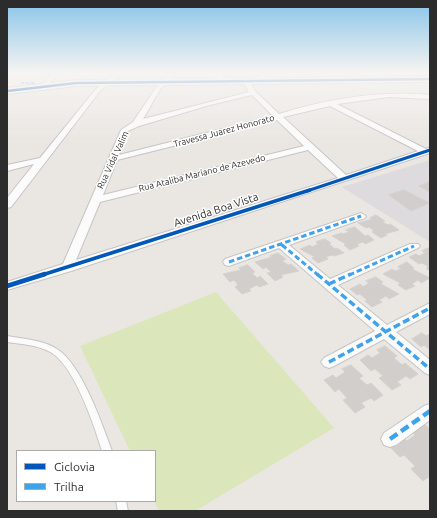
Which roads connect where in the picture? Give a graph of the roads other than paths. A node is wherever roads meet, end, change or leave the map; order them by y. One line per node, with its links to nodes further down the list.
1 (93, 96): 14 (street)
2 (154, 96): 10 (street)
3 (238, 96): 10 (street, Rua Vidal Valim)
4 (256, 96): 9 (street)
5 (368, 96): 8 (street, Travessa Juarez Honorato)
6 (420, 96): 7 (street, Travessa Juarez Honorato)
7 (430, 97)
8 (330, 103): 9 (street, Travessa Juarez Honorato); 12 (street)
9 (278, 116): 11 (street); 13 (street, Travessa Juarez Honorato)
10 (135, 125): 13 (street, Rua Vidal Valim)
11 (310, 147): 16 (street); 17 (street, Rua Ataliba Mariano de Azevedo)
12 (427, 150): 16 (street, Avenida Boa Vista)
13 (112, 159): 17 (street, Rua Vidal Valim)
14 (42, 160): 15 (street); 18 (street)
15 (7, 168)
16 (344, 179): 23 (street, Avenida Boa Vista)
17 (95, 200): 23 (street, Rua Vidal Valim)
18 (7, 205)
19 (361, 216): 20 (street)
20 (282, 245): 22 (street); 24 (street)
21 (414, 246): 24 (street)
22 (229, 262)
23 (67, 268): 25 (street, Avenida Boa Vista)
24 (329, 284): 27 (street)
25 (7, 286)
26 (430, 308): 27 (street)
27 (386, 332): 29 (street); 30 (street)
28 (7, 339): 33 (lane)
29 (329, 362)
30 (430, 369)
31 (430, 411): 32 (street)
32 (390, 439)
33 (107, 450)

